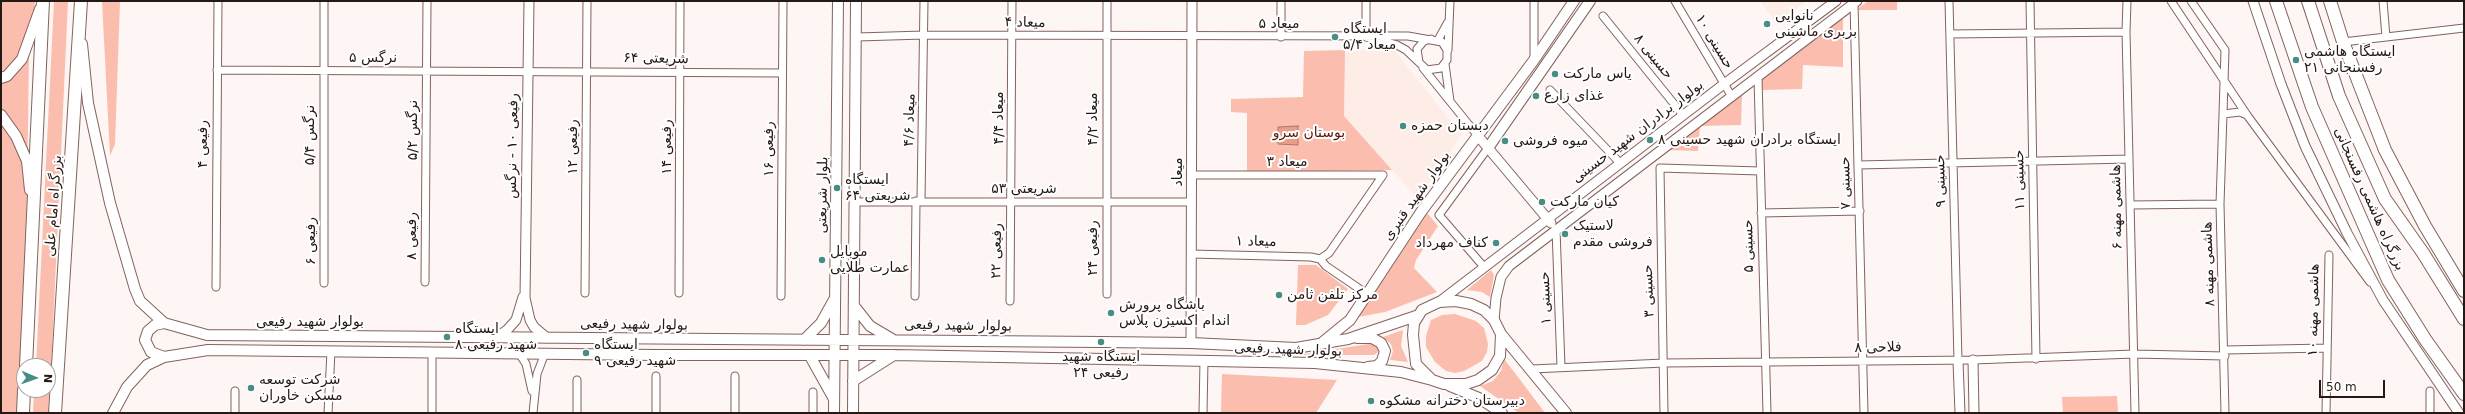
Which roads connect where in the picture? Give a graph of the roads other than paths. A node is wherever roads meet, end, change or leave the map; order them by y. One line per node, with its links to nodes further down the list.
1 (43, 1): 63 (main road); 96 (highway, بزرگراه امام علی)
2 (81, 1): 37 (highway, بزرگراه امام علی)
3 (218, 1): 56 (street, رفیعی ۴)
4 (324, 1): 57 (street)
5 (427, 1): 58 (street, نرگس ۵/۲)
6 (529, 1): 59 (street, رفیعی ۱۰ - نرگس)
7 (587, 1): 60 (street, رفیعی ۱۲)
8 (680, 1): 61 (street, رفیعی ۱۴)
9 (783, 1): 62 (street, رفیعی ۱۶)
10 (838, 1): 111 (main road, بلوار شریعتی)
11 (856, 1): 45 (main road)
12 (924, 1): 42 (street)
13 (1012, 1): 43 (street, میعاد ۴/۴)
14 (1107, 1): 46 (street, میعاد ۴/۲)
15 (1192, 1): 44 (street, میعاد)
16 (1281, 1): 47 (street)
17 (1366, 1): 48 (street)
18 (1450, 1): 36 (street)
19 (1534, 1): 53 (street)
20 (1574, 1): 53 (main road, بولوار شهید قنبری)
21 (1590, 1): 75 (main road, بولوار شهید قنبری)
22 (1675, 1): 66 (street, حسینی ۱۰)
23 (1836, 1): 66 (street, بولوار برادران شهید حسینی)
24 (1949, 1): 41 (street, حسینی ۹)
25 (2030, 1): 40 (street, حسینی ۱۱)
26 (2127, 1): 39 (street, هاشمی مهنه ۶)
27 (2171, 1): 65 (street)
28 (2191, 1): 65 (street, هاشمی مهنه ۸)
29 (2253, 1): 113 (street)
30 (2276, 1): 163 (highway, بزرگراه هاشمی رفسنجانی)
31 (2308, 1): 118 (highway, بزرگراه هاشمی رفسنجانی)
32 (2330, 1): 51 (highway)
33 (2383, 1): 49 (street)
34 (1856, 2): 64 (street, بولوار برادران شهید حسینی); 80 (street, حسینی ۷)
35 (1603, 16): 72 (street, حسینی ۸)
36 (1450, 18): 50 (street); 52 (street)
37 (80, 24): 120 (main road, بولوار شهید رفیعی); 168 (highway, بزرگراه امام علی)
38 (2464, 28): 49 (street)
39 (2126, 32): 40 (street); 76 (street, هاشمی مهنه ۶)
40 (2031, 33): 41 (street); 77 (street, حسینی ۱۱)
41 (1950, 34): 79 (street, حسینی ۹)
42 (924, 35): 43 (street, میعاد ۴); 45 (street, میعاد ۴); 85 (street, میعاد ۴/۶)
43 (1012, 36): 46 (street, میعاد ۴); 87 (street, میعاد ۴/۴)
44 (1192, 36): 46 (street, میعاد ۴); 47 (street, میعاد ۵); 82 (street, میعاد)
45 (857, 37): 86 (main road)
46 (1106, 37): 88 (street, میعاد ۴/۲)
47 (1281, 37): 48 (street, میعاد ۵)
48 (1366, 37): 50 (street); 55 (street)
49 (2386, 37): 51 (street)
50 (1435, 39): 52 (street); 55 (street)
51 (2343, 42): 104 (highway)
52 (1448, 55): 54 (street)
53 (1534, 60): 74 (main road, بولوار شهید قنبری)
54 (1445, 64): 55 (street); 69 (street)
55 (1420, 65): 69 (street)
56 (217, 70): 57 (street, نرگس ۵); 103 (street, رفیعی ۴)
57 (324, 70): 58 (street, نرگس ۵); 84 (street, نرگس ۵/۴)
58 (426, 71): 59 (street, نرگس ۵); 83 (street, نرگس ۵/۲)
59 (528, 71): 60 (street, شریعتی ۶۴); 105 (street, رفیعی ۱۰ - نرگس)
60 (587, 71): 61 (street, شریعتی ۶۴); 106 (street, رفیعی ۱۲)
61 (680, 72): 62 (street, شریعتی ۶۴); 107 (street, رفیعی ۱۴)
62 (782, 73): 110 (street, رفیعی ۱۶)
63 (1, 78)
64 (1758, 78): 68 (street, بولوار برادران شهید حسینی); 81 (street, حسینی ۵)
65 (2224, 79): 70 (street, هاشمی مهنه ۸); 73 (street)
66 (1724, 84): 68 (street, حسینی ۱۰); 72 (street, بولوار برادران شهید حسینی)
67 (1550, 90): 78 (street)
68 (1732, 97): 95 (street, بولوار برادران شهید حسینی)
69 (1451, 105): 74 (street)
70 (2223, 114): 73 (street); 90 (street, هاشمی مهنه ۸)
71 (1, 115): 96 (main road)
72 (1683, 115): 78 (street, بولوار برادران شهید حسینی)
73 (2247, 115): 113 (street)
74 (1478, 136): 75 (street); 109 (main road, بولوار شهید قنبری)
75 (1488, 148): 94 (street); 100 (street, بولوار شهید قنبری)
76 (2129, 159): 77 (street); 91 (street, هاشمی مهنه ۶)
77 (2033, 161): 79 (street); 144 (street, حسینی ۱۱)
78 (1620, 163): 94 (street, بولوار برادران شهید حسینی)
79 (1953, 163): 80 (street); 147 (street, حسینی ۹)
80 (1858, 165): 92 (street, حسینی ۷)
81 (1760, 171): 93 (street, حسینی ۵); 149 (street, حسینی ۳)
82 (1192, 175): 89 (street, میعاد); 99 (street, میعاد ۳)
83 (426, 190): 102 (street, رفیعی ۸)
84 (324, 200): 101 (street, رفیعی ۶)
85 (916, 201): 86 (street, شریعتی ۵۳); 87 (street, شریعتی ۵۳); 112 (street)
86 (855, 202): 116 (main road)
87 (1011, 202): 88 (street, شریعتی ۵۳); 114 (street, رفیعی ۲۲)
88 (1106, 202): 89 (street, شریعتی ۵۳); 108 (street, رفیعی ۲۴)
89 (1192, 202): 97 (street, میعاد)
90 (2220, 204): 91 (street); 136 (street, هاشمی مهنه ۸)
91 (2130, 206): 137 (street, هاشمی مهنه ۶)
92 (1860, 211): 93 (street); 148 (street, حسینی ۷)
93 (1761, 213): 150 (street, حسینی ۵)
94 (1547, 219): 95 (street); 100 (street, بولوار برادران شهید حسینی)
95 (1556, 229): 119 (street, بولوار برادران شهید حسینی); 151 (street, حسینی ۱)
96 (34, 230): 143 (highway, بزرگراه امام علی)
97 (1191, 254): 99 (street, میعاد ۱); 129 (street, میعاد)
98 (2329, 255): 131 (street, هاشمی مهنه ۱۰)
99 (1320, 259): 109 (street)
100 (1484, 267): 115 (street, بولوار برادران شهید حسینی)
101 (324, 282)
102 (426, 282)
103 (216, 287)
104 (2464, 291)
105 (525, 292): 122 (street); 123 (street)
106 (585, 293)
107 (679, 293)
108 (1106, 294)
109 (1366, 294): 130 (main road, بولوار شهید قنبری)
110 (781, 296)
111 (836, 296): 125 (main road); 126 (main road, بلوار شریعتی)
112 (915, 296)
113 (2383, 300): 192 (street)
114 (1010, 301)
115 (1439, 302): 117 (main road); 119 (main road)
116 (855, 307): 127 (main road); 128 (main road)
117 (1419, 315): 124 (main road, بولوار شهید رفیعی); 157 (main road)
118 (2464, 319)
119 (1494, 320): 121 (main road)
120 (164, 323): 122 (main road, بولوار شهید رفیعی); 142 (main road)
121 (1501, 334): 153 (main road); 159 (main road)
122 (498, 336): 123 (main road, بولوار شهید رفیعی)
123 (547, 338): 125 (main road, بولوار شهید رفیعی)
124 (1348, 338): 130 (main road, بولوار شهید رفیعی); 152 (main road)
125 (804, 340): 126 (main road, بولوار شهید رفیعی)
126 (836, 340): 127 (main road, بولوار شهید رفیعی); 140 (main road, بلوار شریعتی)
127 (855, 340): 128 (main road, بولوار شهید رفیعی); 141 (main road)
128 (894, 340): 129 (main road, بولوار شهید رفیعی)
129 (1191, 343): 130 (main road, بولوار شهید رفیعی)
130 (1320, 344)
131 (2326, 348): 136 (street, فلاحی ۸); 190 (street, هاشمی مهنه ۱۰)
132 (331, 351): 133 (main road, بولوار شهید رفیعی); 142 (main road, بولوار شهید رفیعی); 171 (street)
133 (432, 352): 134 (main road, بولوار شهید رفیعی); 172 (street)
134 (519, 353): 135 (main road, بولوار شهید رفیعی); 164 (street)
135 (545, 353): 139 (main road, بولوار شهید رفیعی); 164 (street)
136 (2225, 353): 137 (street, فلاحی ۸); 189 (street, هاشمی مهنه ۸)
137 (2134, 354): 144 (street, فلاحی ۸); 188 (street, هاشمی مهنه ۶)
138 (894, 355): 141 (main road, بولوار شهید رفیعی); 146 (main road, بولوار شهید رفیعی); 158 (main road)
139 (810, 356): 140 (main road, بولوار شهید رفیعی); 166 (main road)
140 (835, 356): 141 (main road, بولوار شهید رفیعی); 166 (main road, بلوار شریعتی)
141 (854, 356): 158 (main road)
142 (164, 357): 169 (main road, بولوار شهید رفیعی)
143 (26, 358)
144 (2036, 358): 145 (street, فلاحی ۸)
145 (1973, 360): 147 (street, فلاحی ۸); 187 (street)
146 (1204, 361): 152 (main road, بولوار شهید رفیعی); 180 (street)
147 (1958, 361): 148 (street, فلاحی ۸); 186 (street)
148 (1863, 362): 150 (street, فلاحی ۸); 185 (street, حسینی ۷)
149 (1664, 363): 150 (street, فلاحی ۸); 151 (street, فلاحی ۸); 183 (street, حسینی ۳)
150 (1765, 364): 184 (street, حسینی ۵)
151 (1561, 367): 153 (street, فلاحی ۸)
152 (1362, 368): 157 (main road, بولوار شهید رفیعی)
153 (1532, 369): 182 (main road)
154 (656, 376): 175 (street)
155 (735, 376): 176 (street)
156 (576, 380): 174 (street)
157 (1432, 380): 159 (main road)
158 (853, 381): 179 (main road)
159 (1444, 384): 181 (main road)
160 (235, 391): 170 (street)
161 (2430, 391): 191 (street)
162 (814, 392): 177 (street)
163 (2464, 394)
164 (533, 397): 173 (street)
165 (24, 398): 167 (highway)
166 (834, 400): 178 (main road, بلوار شریعتی)
167 (23, 413)
168 (55, 413)
169 (113, 413)
170 (235, 413)
171 (328, 413)
172 (432, 413)
173 (533, 413)
174 (577, 413)
175 (656, 413)
176 (735, 413)
177 (814, 413)
178 (834, 413)
179 (853, 413)
180 (1203, 413)
181 (1502, 413)
182 (1566, 413)
183 (1664, 413)
184 (1766, 413)
185 (1864, 413)
186 (1960, 413)
187 (1974, 413)
188 (2135, 413)
189 (2226, 413)
190 (2326, 413)
191 (2430, 413)
192 (2459, 413)

